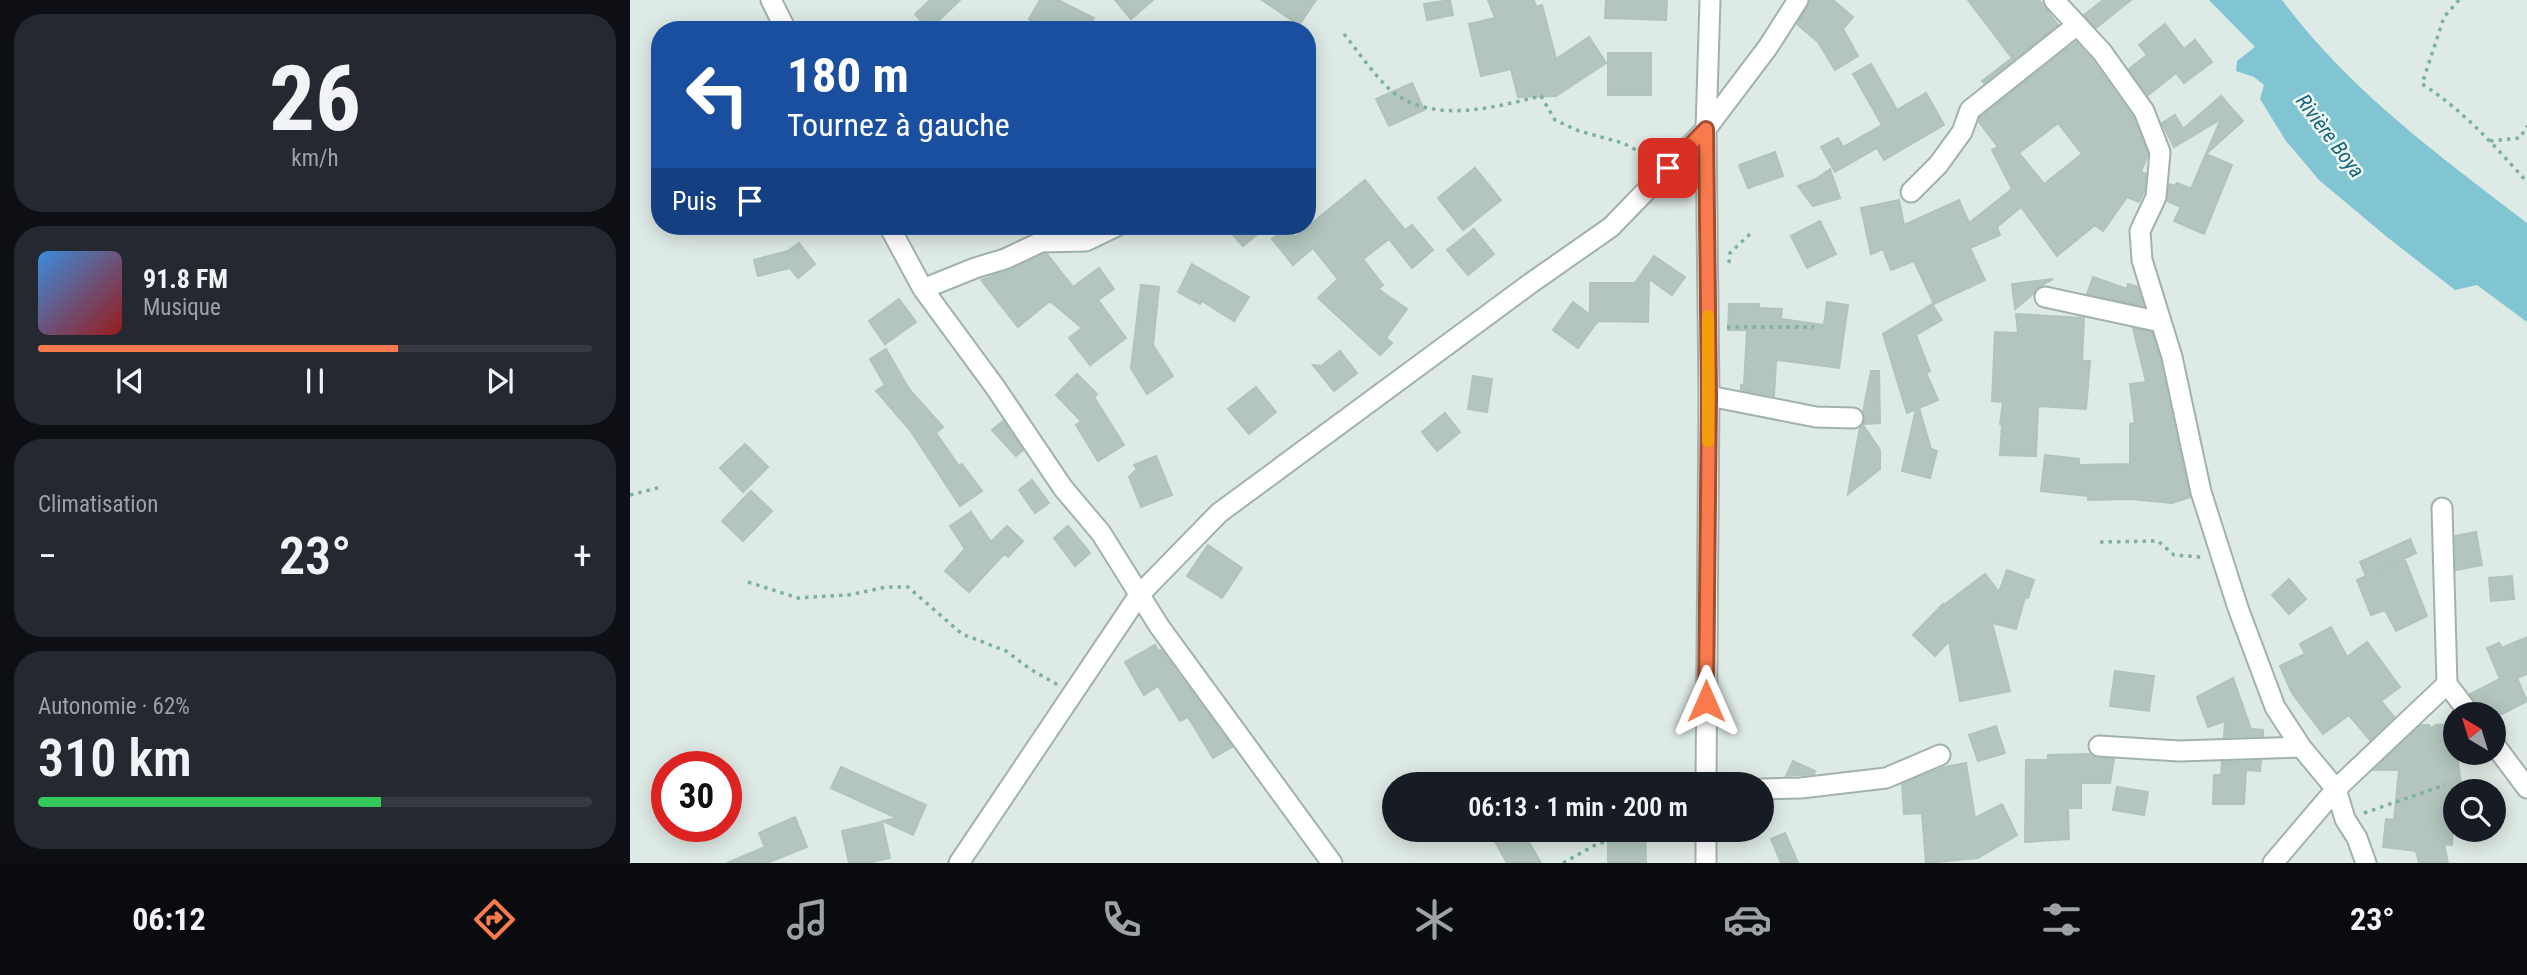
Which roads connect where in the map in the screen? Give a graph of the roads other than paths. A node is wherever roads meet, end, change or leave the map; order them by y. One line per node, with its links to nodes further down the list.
1 (771, 0): 5 (street)
2 (1710, 0): 7 (street)
3 (1798, 0): 7 (street)
4 (2054, 0): 6 (street)
5 (782, 21)
6 (2077, 25): 8 (street); 13 (street)
7 (1706, 129): 14 (street); 17 (street)
8 (1911, 192)
9 (894, 235): 11 (street)
10 (1098, 235): 11 (street)
11 (923, 289): 17 (street)
12 (2045, 297): 13 (street)
13 (2161, 322): 21 (street)
14 (1709, 396): 15 (street); 24 (street)
15 (1853, 418)
16 (2441, 508): 18 (street)
17 (1139, 596): 29 (street); 30 (street)
18 (2447, 684): 19 (street); 27 (street)
19 (2461, 702)
20 (2099, 746): 21 (street)
21 (2301, 747): 27 (street)
22 (1940, 755): 26 (street)
23 (2506, 760): 25 (street)
24 (1706, 772)
25 (2527, 788)
26 (1774, 789)
27 (2336, 789): 32 (street); 33 (street)
28 (1706, 842): 31 (street)
29 (959, 863)
30 (1332, 863)
31 (1706, 863)
32 (2273, 863)
33 (2366, 863)

